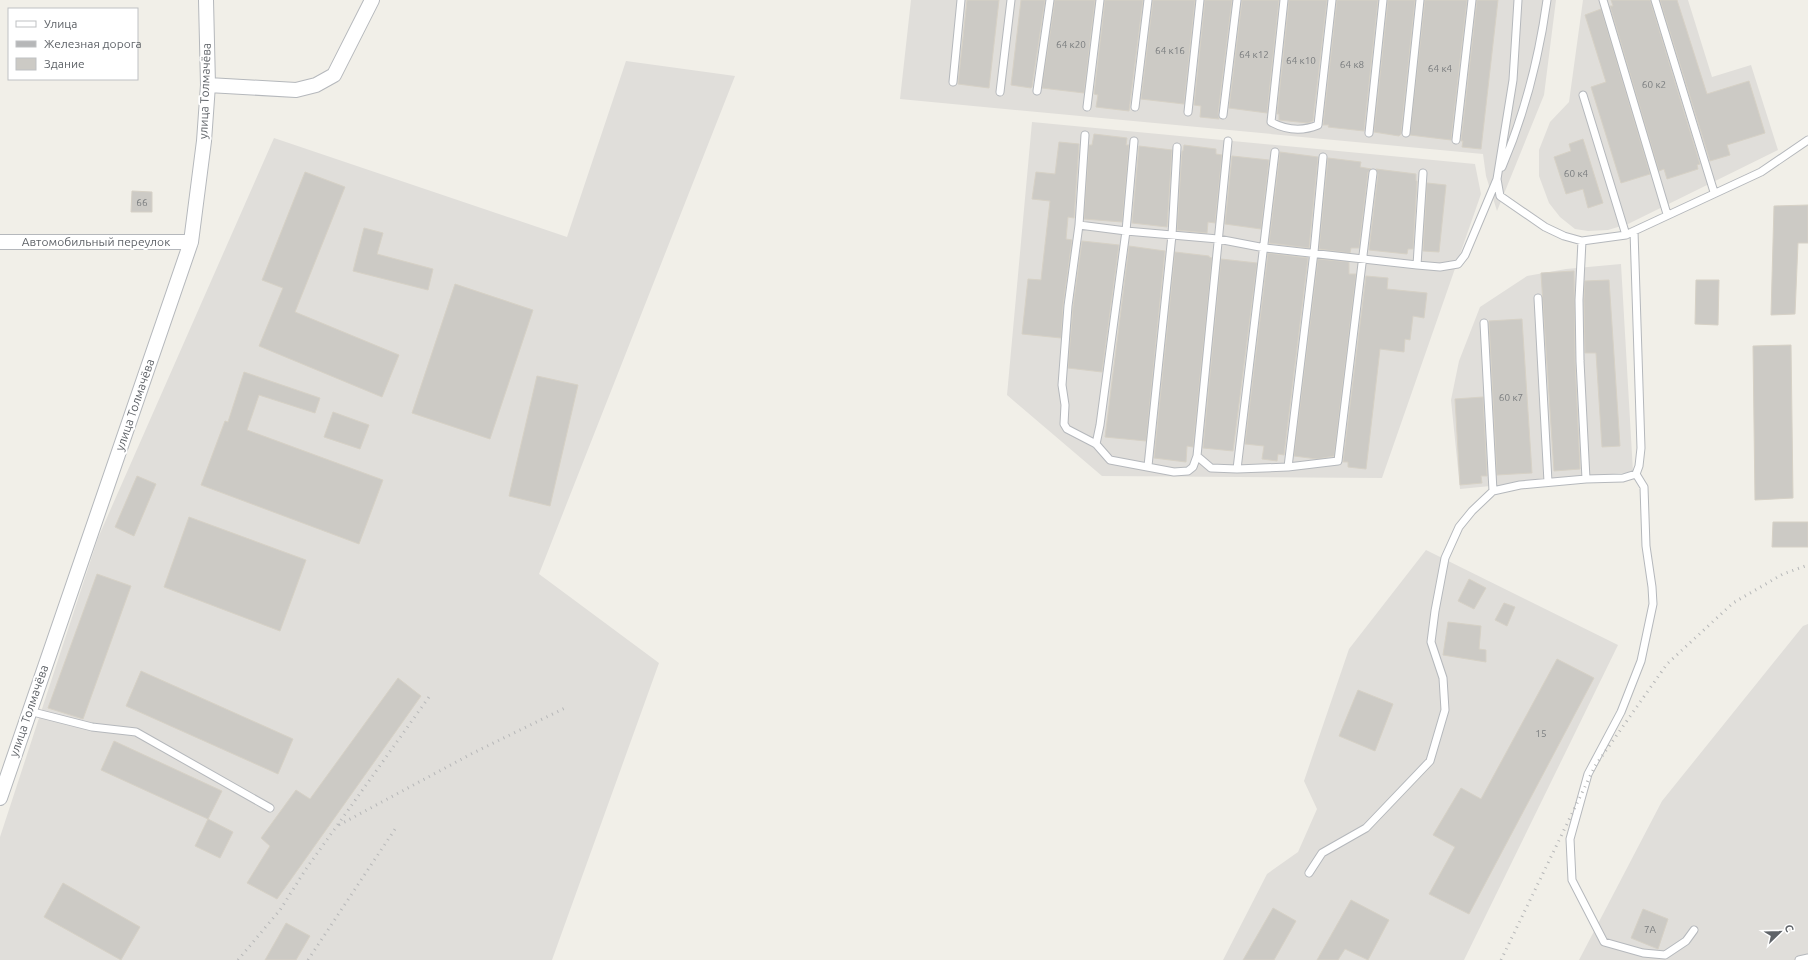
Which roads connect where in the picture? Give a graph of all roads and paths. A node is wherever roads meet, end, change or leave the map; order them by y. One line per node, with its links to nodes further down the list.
1 (206, 0): 20 (street, улица Толмачёва)
2 (372, 0): 20 (street)
3 (961, 0): 19 (lane)
4 (1011, 0): 22 (lane)
5 (1050, 0): 21 (lane)
6 (1100, 0): 24 (lane)
7 (1148, 0): 25 (lane)
8 (1200, 0): 26 (lane)
9 (1237, 0): 27 (lane)
10 (1284, 0): 11 (lane)
11 (1332, 0)
12 (1383, 0): 28 (lane)
13 (1420, 0): 29 (lane)
14 (1472, 0): 32 (lane)
15 (1518, 0): 40 (lane)
16 (1547, 0): 40 (lane)
17 (1603, 0): 42 (lane)
18 (1655, 0): 41 (lane)
19 (953, 82)
20 (208, 85): 51 (street, улица Толмачёва)
21 (1037, 91)
22 (1000, 92)
23 (1583, 95): 47 (lane)
24 (1087, 107)
25 (1135, 107)
26 (1188, 112)
27 (1224, 116)
28 (1369, 133)
29 (1406, 133)
30 (1085, 135): 43 (lane)
31 (1134, 140): 44 (lane)
32 (1456, 140)
33 (1808, 140): 41 (lane)
34 (1228, 141): 48 (lane)
35 (1177, 147): 46 (lane)
36 (1275, 152): 52 (lane)
37 (1323, 157): 53 (lane)
38 (1372, 173): 54 (lane)
39 (1423, 173): 55 (lane)
40 (1497, 179): 49 (lane); 55 (lane)
41 (1714, 192): 42 (lane)
42 (1668, 214): 45 (lane)
43 (1079, 225): 44 (lane); 58 (lane)
44 (1126, 231): 46 (lane); 58 (lane)
45 (1634, 231): 47 (lane); 63 (lane)
46 (1172, 235): 48 (lane); 60 (lane)
47 (1626, 235): 49 (lane)
48 (1218, 238): 52 (lane); 59 (lane)
49 (1582, 241): 64 (lane)
50 (0, 242): 51 (street, Автомобильный переулок)
51 (191, 242): 67 (street, улица Толмачёва)
52 (1265, 248): 53 (lane); 62 (lane)
53 (1314, 252): 54 (lane); 61 (lane)
54 (1364, 259): 55 (lane); 61 (lane)
55 (1417, 265)
56 (1538, 298): 65 (lane)
57 (1484, 323): 66 (lane)
58 (1096, 444): 60 (lane)
59 (1197, 456): 60 (lane); 62 (lane)
60 (1148, 466)
61 (1288, 467): 62 (lane)
62 (1237, 469)
63 (1636, 474): 64 (lane); 71 (lane)
64 (1586, 479): 65 (lane)
65 (1548, 482): 66 (lane)
66 (1493, 491): 70 (lane)
67 (29, 712): 68 (street, улица Толмачёва); 69 (lane)
68 (0, 798)
69 (270, 808)
70 (1309, 873)
71 (1694, 930)
72 (1808, 958): 73 (lane)
73 (1799, 960)

